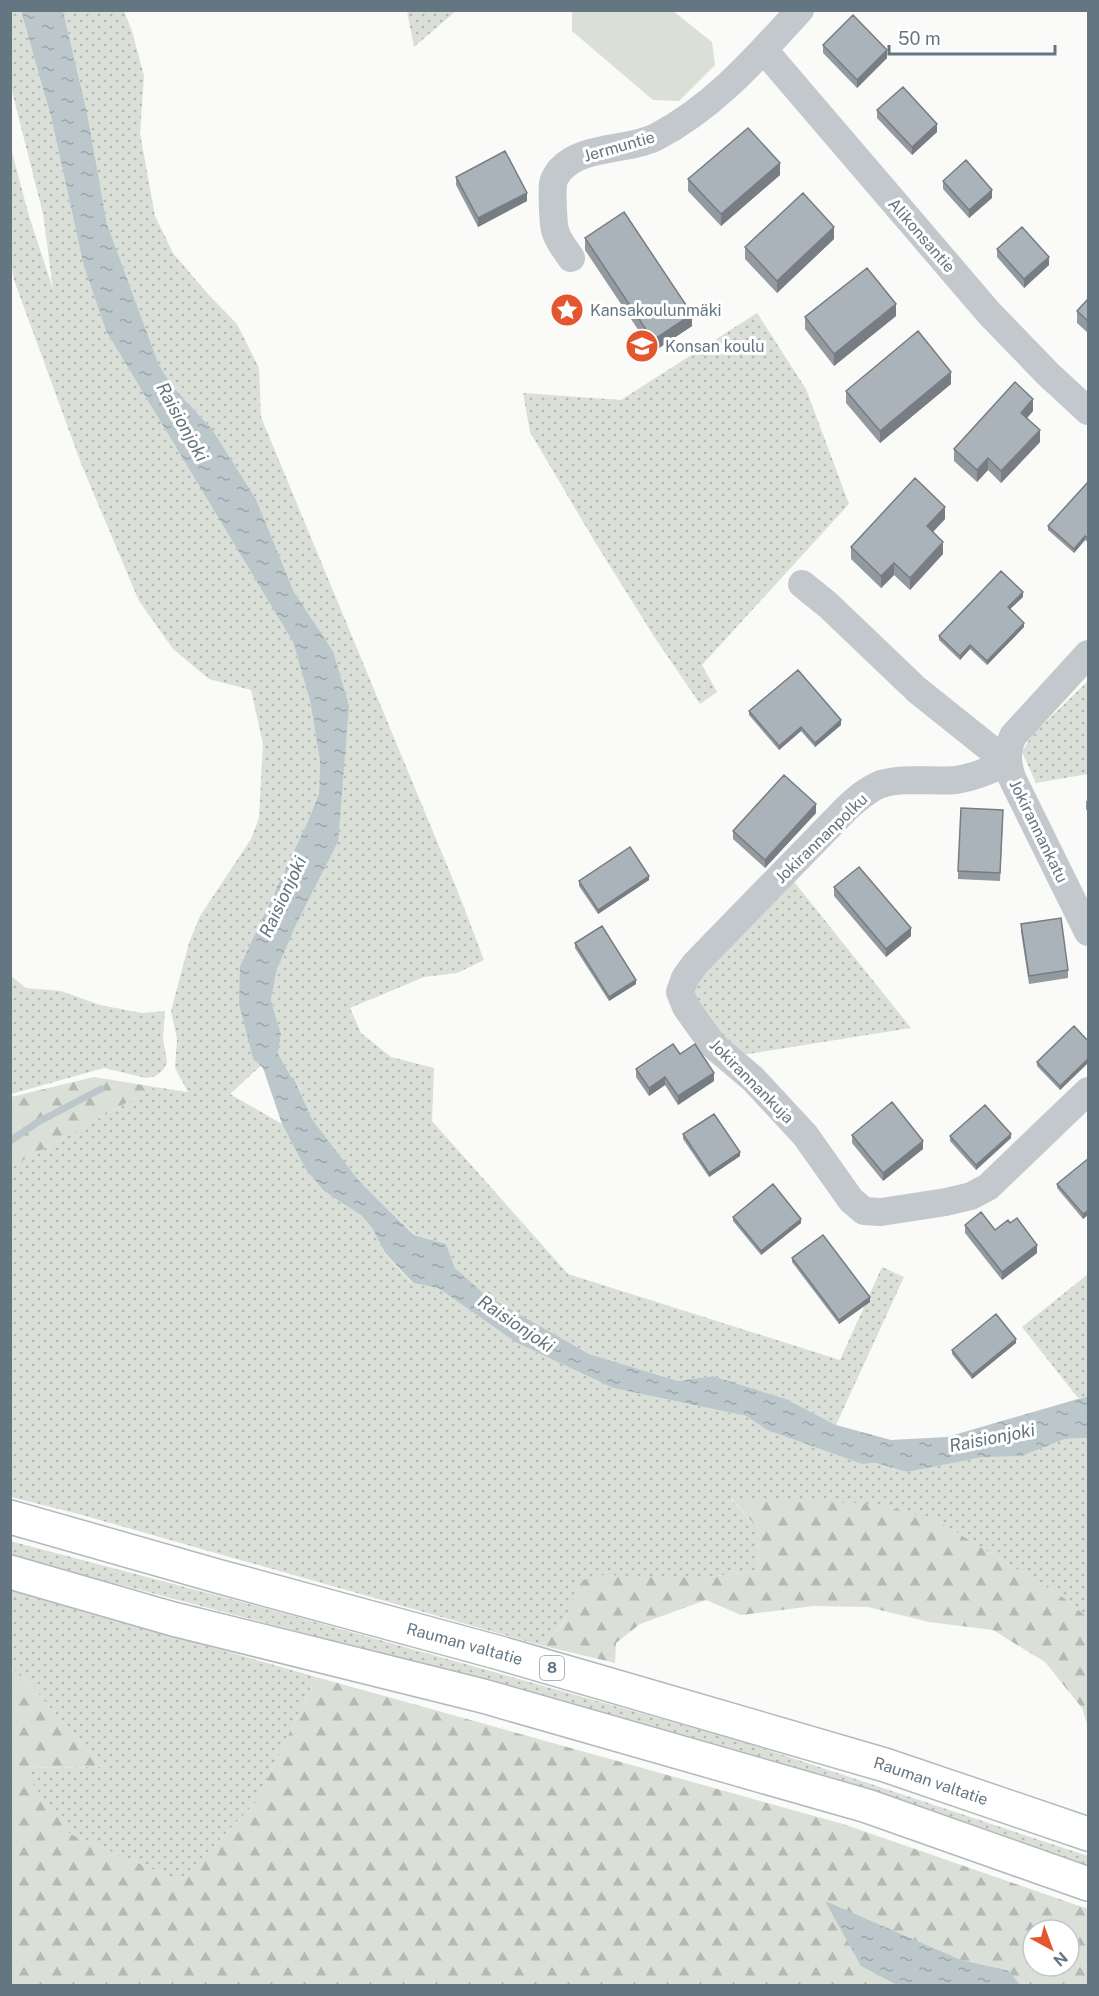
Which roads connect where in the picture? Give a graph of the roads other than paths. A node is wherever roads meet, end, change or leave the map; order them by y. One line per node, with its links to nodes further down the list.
1 (800, 10): 2 (street, Jermuntie)
2 (764, 50): 3 (street, Jermuntie); 4 (street, Alikonsantie)
3 (571, 258)
4 (1089, 411)
5 (802, 584): 7 (street)
6 (1089, 654): 7 (street)
7 (1007, 762): 8 (street, Jokirannankatu); 9 (street, Jokirannanpolku)
8 (1089, 932)
9 (680, 992): 10 (street, Jokirannankuja)
10 (1089, 1091)
11 (10, 1517): 13 (highway, Rauman valtatie / 8)
12 (10, 1572): 14 (highway)
13 (1089, 1834)
14 (1089, 1884)

